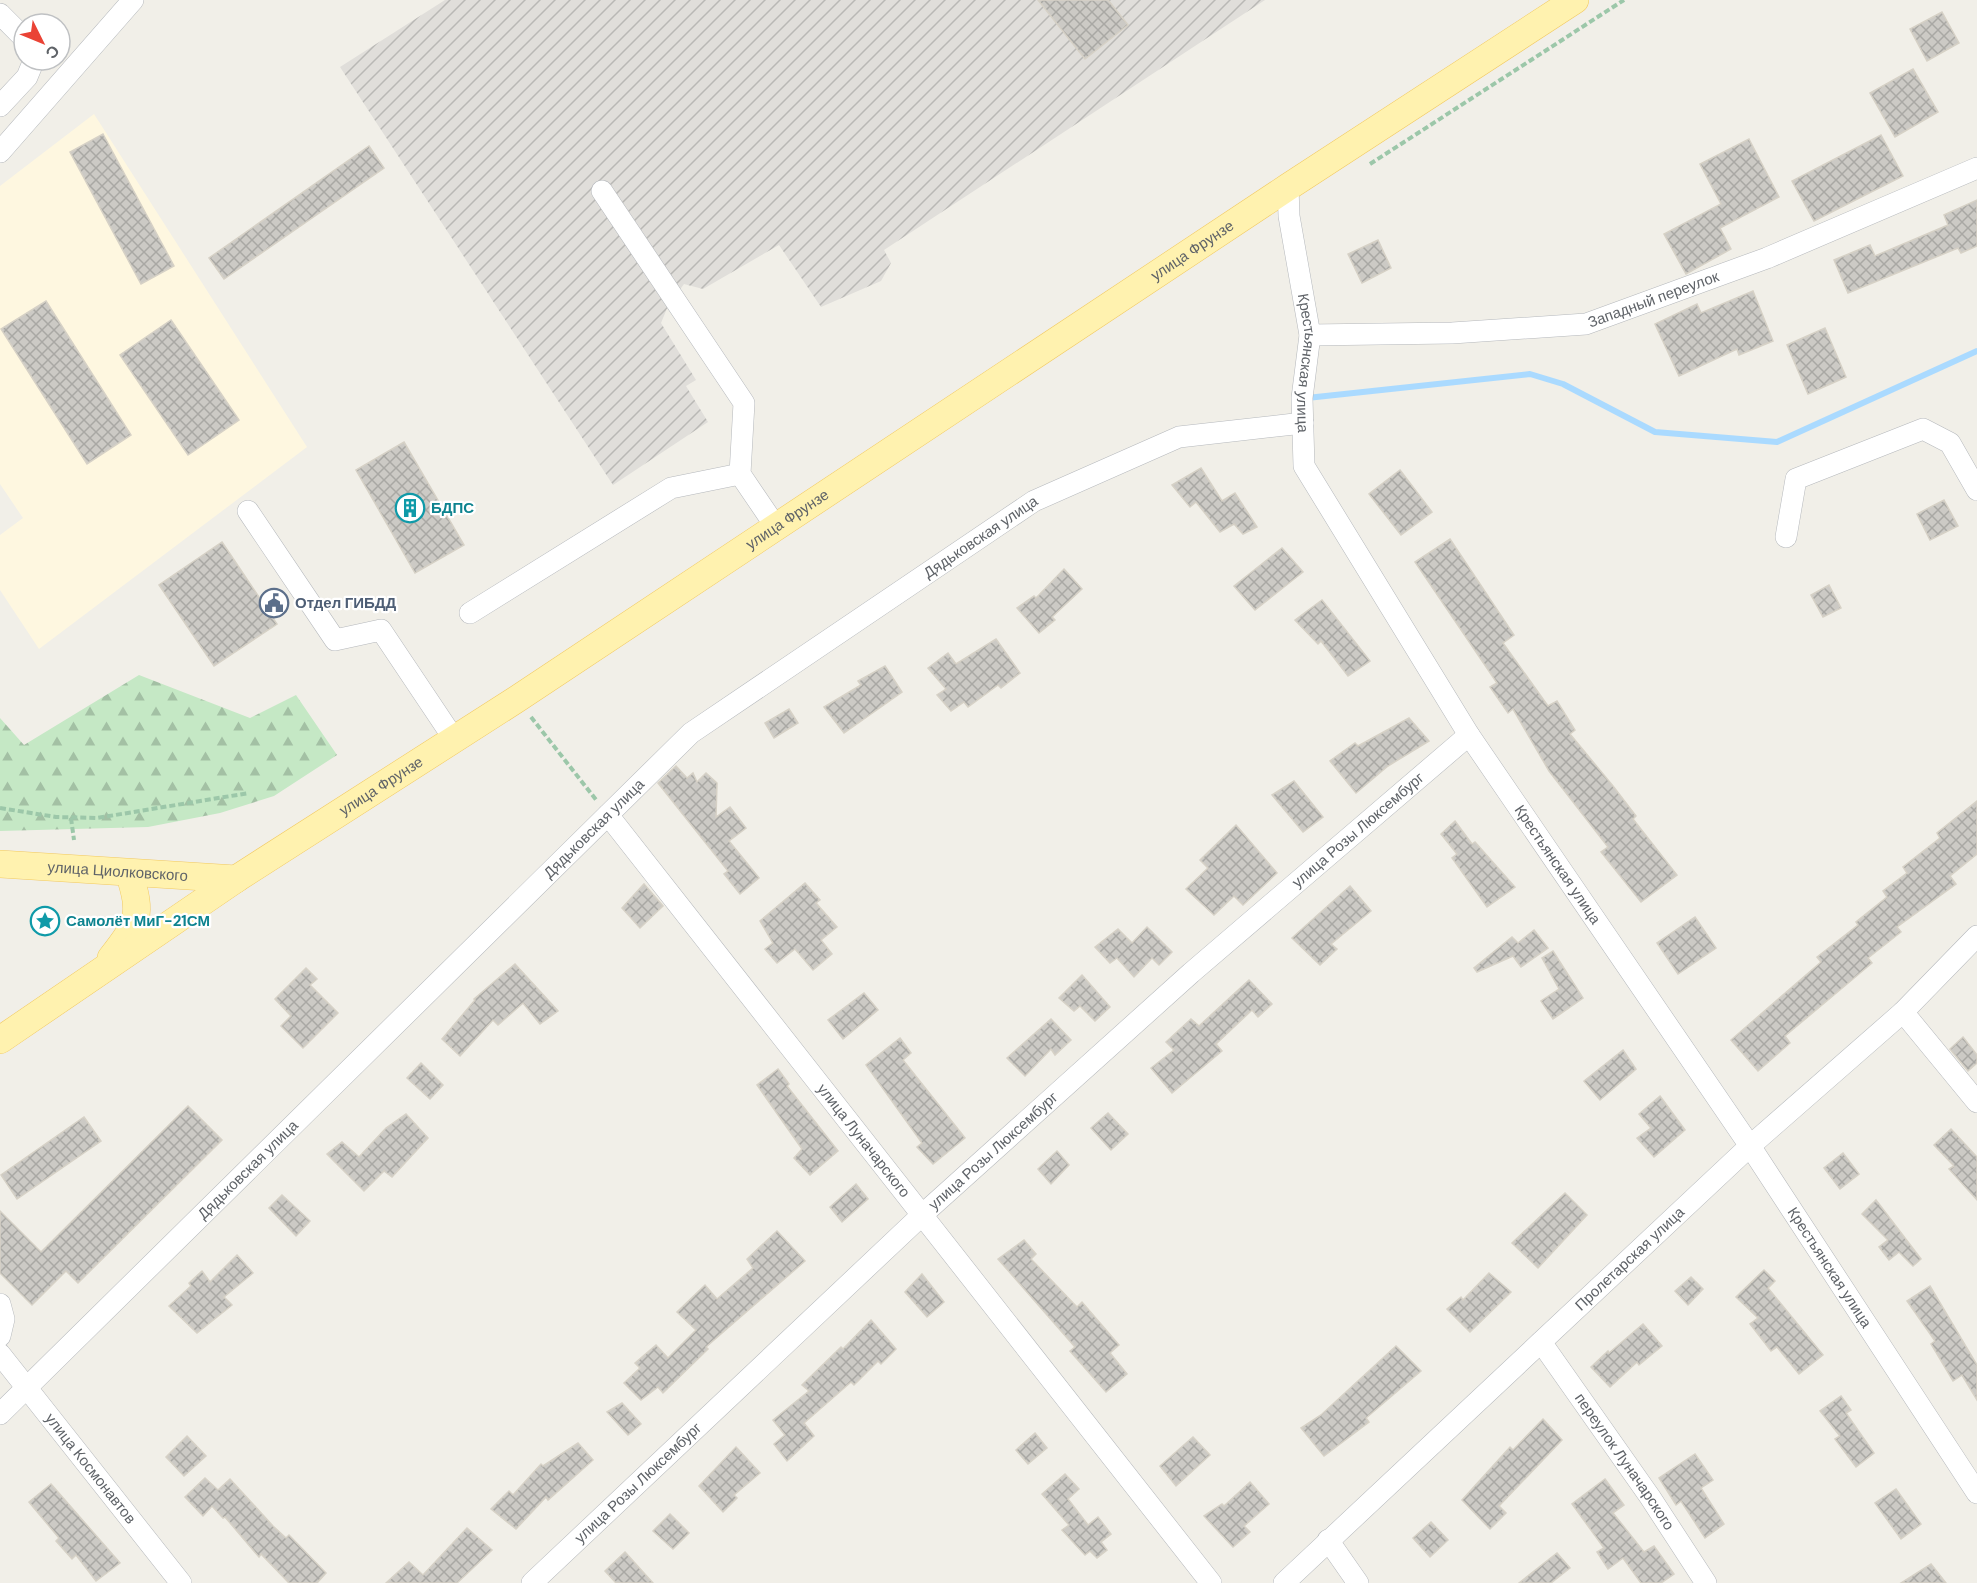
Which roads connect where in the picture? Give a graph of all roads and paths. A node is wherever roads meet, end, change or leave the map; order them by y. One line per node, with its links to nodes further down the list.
1 (133, 0): 8 (street)
2 (1575, 0): 11 (main road, улица Фрунзе)
3 (1624, 0): 9 (path)
4 (0, 14): 5 (street)
5 (12, 26)
6 (29, 72): 7 (street)
7 (0, 106)
8 (0, 152)
9 (1368, 165)
10 (1977, 168): 13 (street, Западный переулок)
11 (1288, 187): 13 (street, Крестьянская улица); 18 (main road, улица Фрунзе)
12 (602, 191): 15 (street)
13 (1310, 335): 14 (street, Крестьянская улица)
14 (1303, 423): 22 (street, Крестьянская улица); 26 (street, Дядьковская улица)
15 (740, 474): 18 (street); 20 (street)
16 (1977, 490): 19 (street)
17 (248, 511): 23 (street)
18 (776, 527): 21 (main road, улица Фрунзе)
19 (1786, 537)
20 (470, 613)
21 (517, 699): 23 (main road, улица Фрунзе); 26 (path)
22 (1469, 735): 37 (street, Крестьянская улица); 38 (street, улица Розы Люксембург)
23 (454, 739): 31 (main road, улица Фрунзе)
24 (249, 793): 27 (path)
25 (0, 808): 27 (path)
26 (609, 815): 38 (street, улица Луначарского); 43 (street, Дядьковская улица)
27 (71, 818): 28 (path)
28 (74, 840)
29 (0, 864): 30 (main road, улица Циолковского)
30 (129, 873): 31 (main road, улица Циолковского); 33 (main road)
31 (236, 879): 33 (main road, улица Фрунзе)
32 (1977, 936): 34 (street, Пролетарская улица)
33 (99, 973): 35 (main road, улица Фрунзе)
34 (1903, 1012): 36 (street); 37 (street, Пролетарская улица)
35 (0, 1040)
36 (1977, 1102)
37 (1750, 1146): 41 (street, Пролетарская улица); 45 (street, Крестьянская улица)
38 (922, 1215): 48 (street, улица Розы Люксембург); 49 (street, улица Луначарского)
39 (0, 1304): 40 (street)
40 (0, 1336)
41 (1541, 1342): 46 (street, Пролетарская улица); 52 (street, переулок Луначарского)
42 (0, 1354): 43 (street, улица Космонавтов)
43 (28, 1389): 44 (street, Дядьковская улица); 47 (street, улица Космонавтов)
44 (0, 1414)
45 (1977, 1493)
46 (1328, 1540): 50 (street, Пролетарская улица); 51 (street)
47 (181, 1583)
48 (532, 1583)
49 (1211, 1583)
50 (1284, 1583)
51 (1358, 1583)
52 (1706, 1583)

